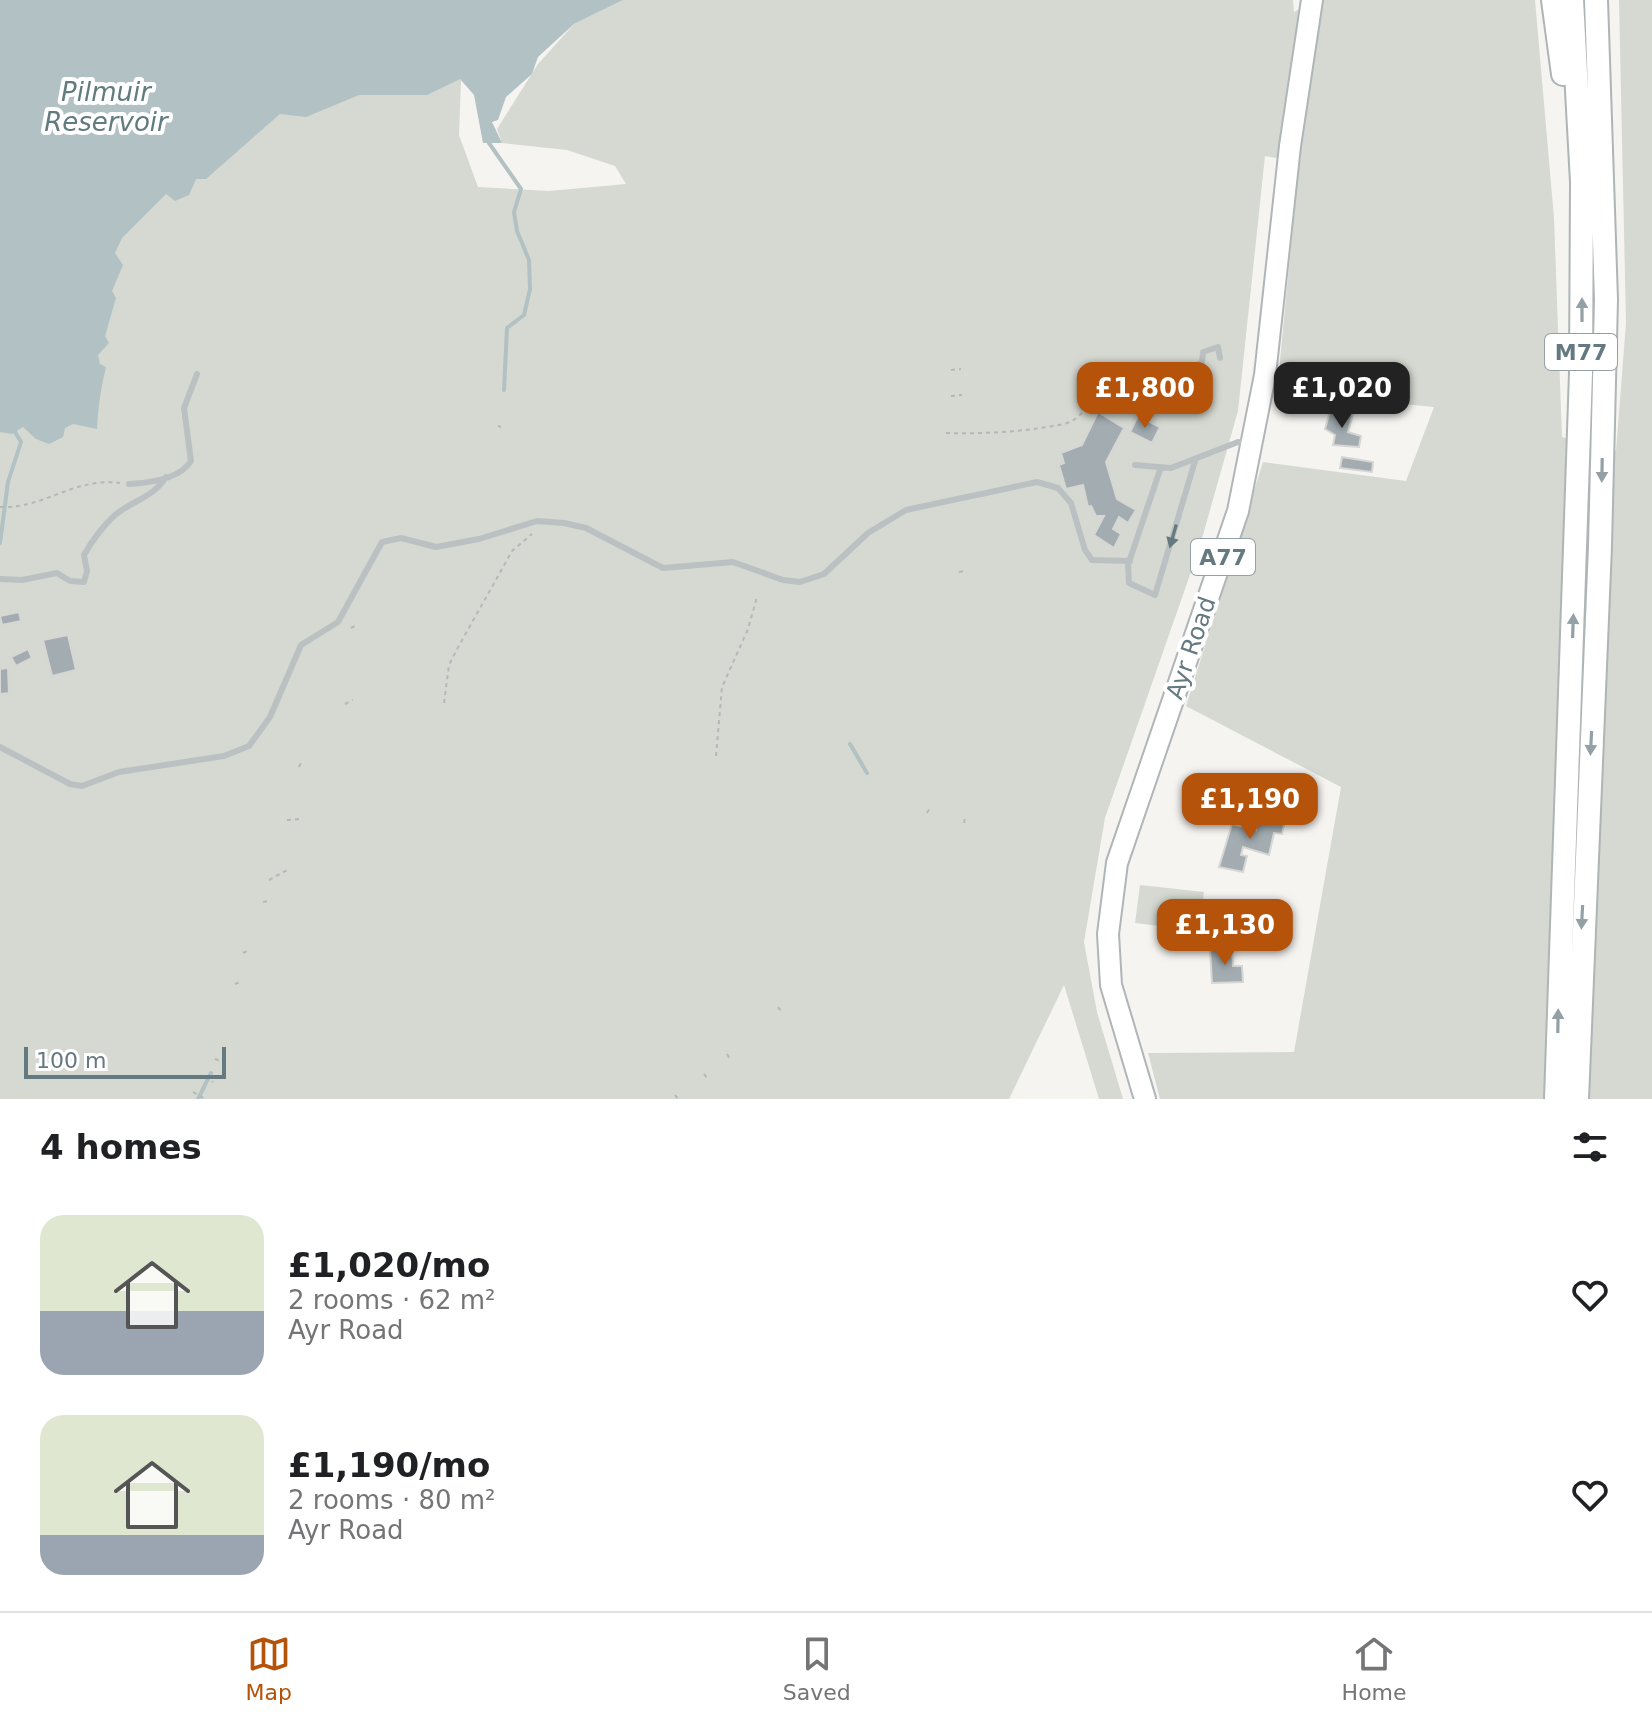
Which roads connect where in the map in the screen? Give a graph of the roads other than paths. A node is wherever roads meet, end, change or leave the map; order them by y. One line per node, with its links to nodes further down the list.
1 (1312, 0): 11 (main road, Ayr Road / A77)
2 (1553, 0): 6 (highway)
3 (1572, 0): 6 (highway, M77)
4 (1596, 0): 10 (highway, M77)
5 (1610, 0): 10 (highway)
6 (1582, 274): 21 (highway, M77, one-way to 6)
7 (1220, 358): 9 (lane)
8 (197, 374): 15 (lane)
9 (1130, 406)
10 (1603, 435): 22 (highway, M77, one-way to 22)
11 (1251, 443): 12 (lane); 20 (main road, Ayr Road / A77)
12 (1195, 461): 14 (lane); 17 (lane, one-way to 17)
13 (1135, 465): 14 (lane)
14 (1161, 467): 17 (lane)
15 (166, 477): 16 (lane); 18 (lane)
16 (129, 484)
17 (1130, 561): 19 (lane)
18 (0, 579)
19 (0, 747)
20 (1145, 1099)
21 (1556, 1099)
22 (1577, 1099)

